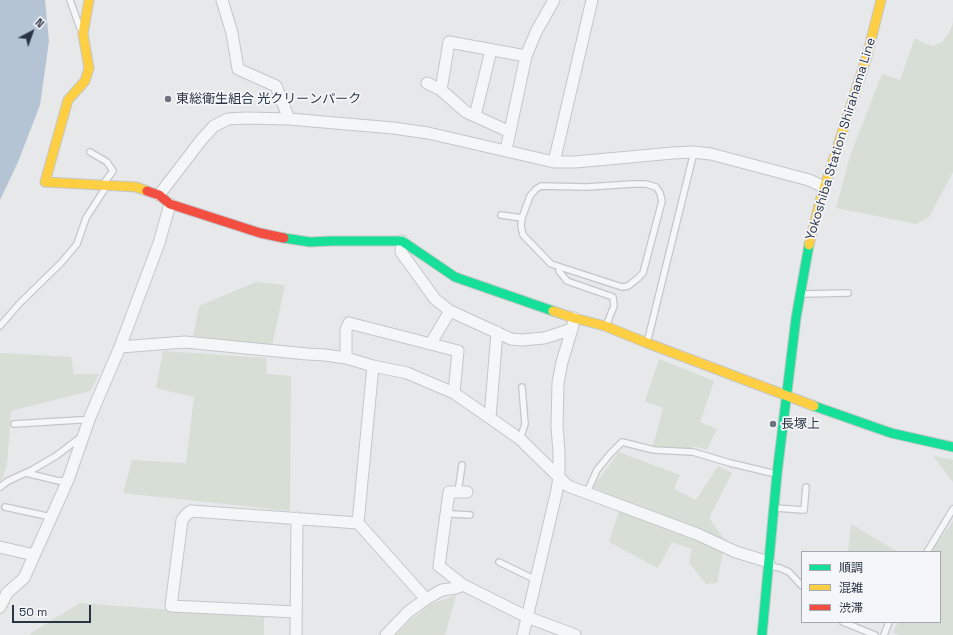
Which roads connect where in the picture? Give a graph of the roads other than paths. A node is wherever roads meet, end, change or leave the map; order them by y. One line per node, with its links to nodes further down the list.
1 (70, 0): 7 (lane)
2 (89, 0): 7 (street)
3 (222, 0): 13 (street)
4 (554, 0): 9 (street)
5 (592, 0): 18 (street)
6 (881, 0): 20 (street, Yokoshiba Station Shirahama Line)
7 (82, 34): 19 (street)
8 (491, 50): 9 (street); 11 (street); 12 (street)
9 (526, 56): 14 (street)
10 (427, 83): 11 (street)
11 (441, 90): 12 (street)
12 (475, 116): 14 (street)
13 (289, 119): 15 (street); 21 (street)
14 (510, 132): 15 (street)
15 (506, 150): 18 (street)
16 (90, 152): 19 (lane)
17 (694, 152): 18 (street); 20 (street); 35 (lane)
18 (554, 162)
19 (105, 185): 21 (street); 31 (lane)
20 (824, 187): 28 (street, Yokoshiba Station Shirahama Line)
21 (159, 195): 22 (street)
22 (170, 204): 25 (street); 36 (street)
23 (501, 215): 24 (lane)
24 (522, 218): 26 (lane); 26 (lane)
25 (402, 241): 29 (street); 30 (street)
26 (559, 266): 32 (lane)
27 (848, 293): 28 (lane)
28 (800, 294): 41 (street, Yokoshiba Station Shirahama Line)
29 (450, 311): 33 (street); 34 (street)
30 (573, 323): 32 (street); 33 (street); 51 (street)
31 (0, 326)
32 (605, 326): 35 (street)
33 (497, 332): 42 (street)
34 (431, 343): 37 (street); 40 (street)
35 (647, 343): 41 (street)
36 (120, 347): 37 (street); 43 (street)
37 (346, 358): 38 (street)
38 (374, 366): 40 (street); 64 (street)
39 (522, 387): 46 (lane)
40 (454, 393): 42 (street)
41 (787, 396): 47 (street); 50 (street, Yokoshiba Station Shirahama Line)
42 (490, 418): 46 (street)
43 (89, 420): 44 (lane); 45 (street)
44 (14, 424)
45 (85, 434): 49 (lane); 52 (street)
46 (520, 439): 51 (street)
47 (953, 447)
48 (462, 465): 55 (lane)
49 (26, 473): 52 (lane); 53 (lane)
50 (777, 474): 56 (lane); 58 (street, Yokoshiba Station Shirahama Line)
51 (559, 477): 56 (street); 70 (street)
52 (68, 480): 62 (street)
53 (0, 487)
54 (806, 487): 58 (lane)
55 (463, 492): 60 (street)
56 (587, 492): 69 (street)
57 (5, 507): 62 (lane)
58 (774, 508): 69 (street, Yokoshiba Station Shirahama Line)
59 (953, 509): 66 (lane)
60 (446, 512): 61 (lane); 71 (street)
61 (470, 515)
62 (52, 517): 67 (street)
63 (297, 518): 64 (street); 76 (street); 76 (street)
64 (358, 523): 74 (street)
65 (0, 547): 67 (street)
66 (928, 551)
67 (34, 555): 73 (street)
68 (499, 562): 70 (lane)
69 (768, 564): 72 (lane); 84 (street, Yokoshiba Station Shirahama Line)
70 (536, 580): 77 (street)
71 (463, 585): 74 (street); 77 (street)
72 (801, 585)
73 (4, 592): 75 (street)
74 (426, 599): 81 (street)
75 (0, 607)
76 (296, 612): 80 (street)
77 (527, 617): 82 (street); 83 (street)
78 (845, 623): 85 (lane)
79 (889, 623): 86 (lane)
80 (296, 635)
81 (386, 635)
82 (523, 635)
83 (575, 635)
84 (762, 635)
85 (875, 635)
86 (884, 635)

